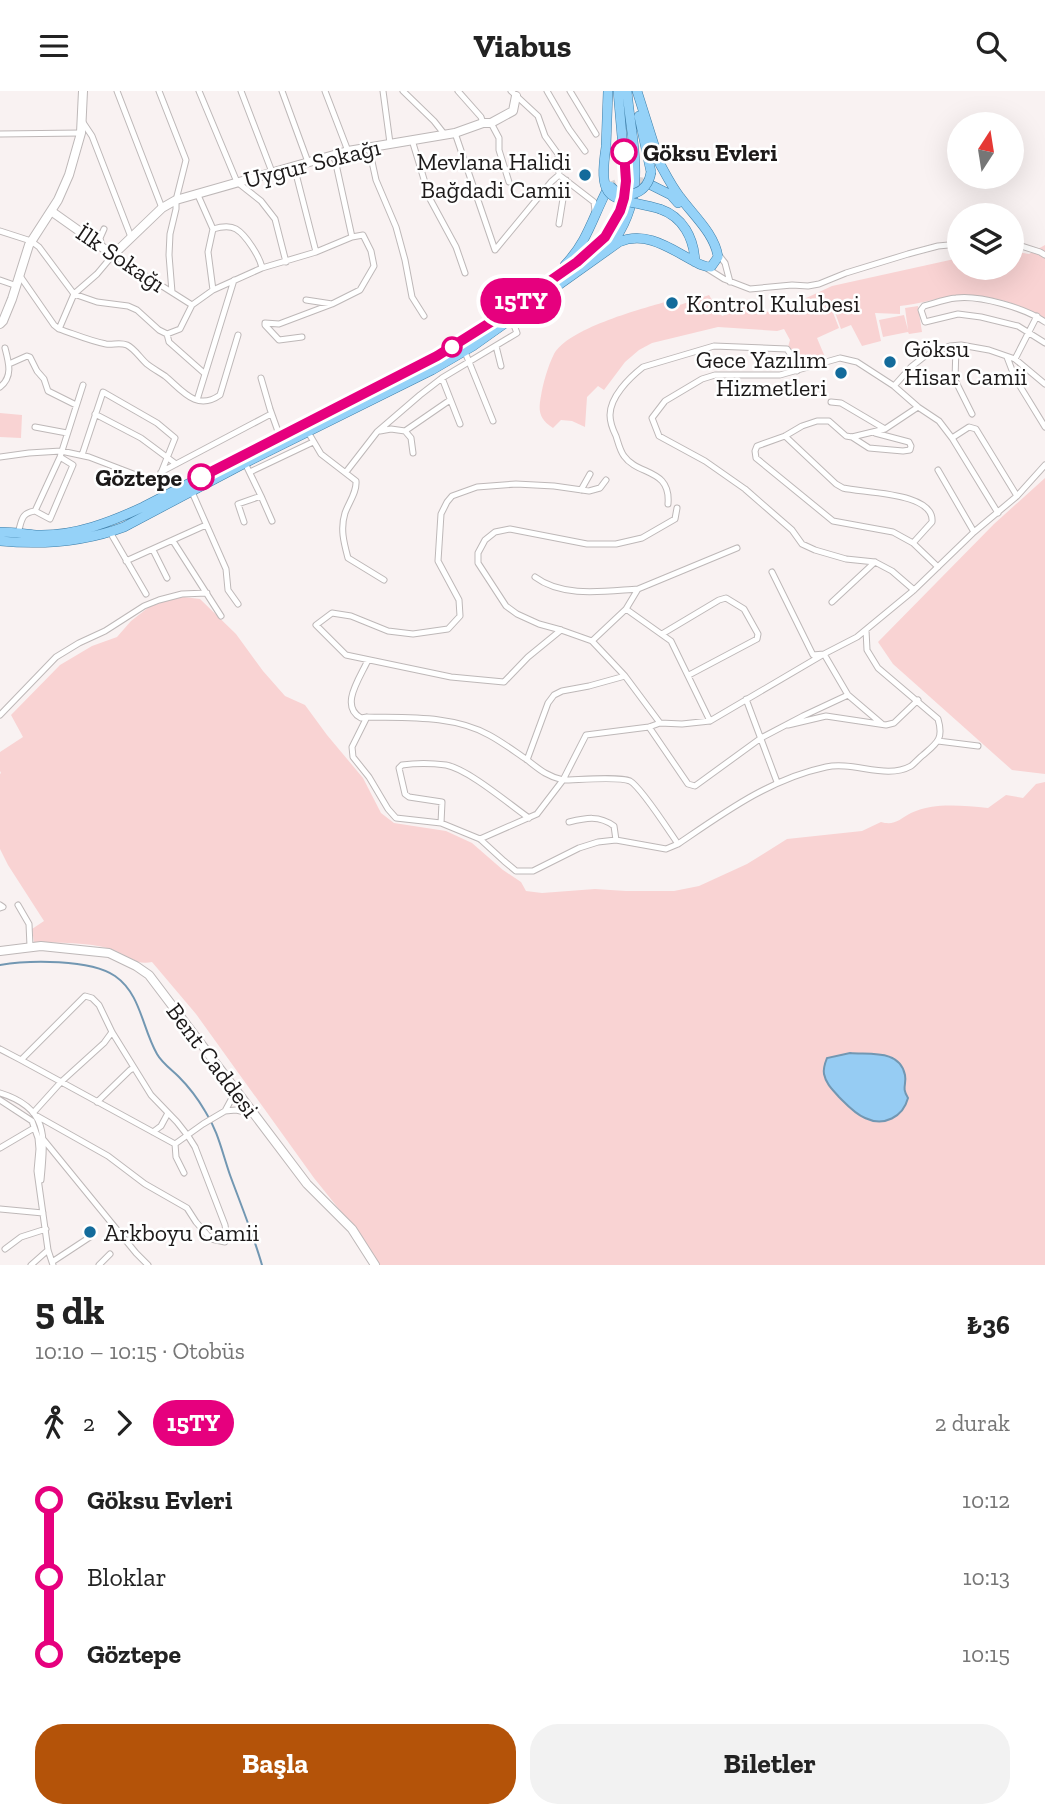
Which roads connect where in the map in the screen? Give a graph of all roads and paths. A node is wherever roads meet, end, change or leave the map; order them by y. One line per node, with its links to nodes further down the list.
1 (83, 91): 18 (street)
2 (117, 91): 44 (street)
3 (159, 91): 42 (street)
4 (199, 91): 37 (street)
5 (241, 91): 34 (street)
6 (282, 91): 32 (street)
7 (325, 91): 29 (street)
8 (383, 91): 26 (street)
9 (403, 91): 23 (street)
10 (458, 91): 19 (street)
11 (547, 91): 30 (street)
12 (570, 91): 24 (street)
13 (608, 91): 27 (main road)
14 (618, 91): 67 (main road)
15 (627, 91): 61 (main road)
16 (636, 91): 27 (main road, bridge); 58 (main road)
17 (515, 93): 19 (street, Uygur Sokağı); 35 (street)
18 (81, 120): 20 (street); 52 (street)
19 (487, 123): 21 (street, Uygur Sokağı); 38 (street)
20 (81, 132): 22 (street); 45 (street)
21 (455, 133): 23 (street, Uygur Sokağı); 35 (street)
22 (0, 134)
23 (445, 135): 25 (street, Uygur Sokağı)
24 (596, 135)
25 (412, 140): 26 (street, Uygur Sokağı); 66 (street)
26 (390, 143): 28 (street, Uygur Sokağı)
27 (606, 147): 63 (main road, bridge)
28 (369, 148): 29 (street, Uygur Sokağı); 79 (street)
29 (348, 151): 31 (street, Uygur Sokağı)
30 (585, 151)
31 (334, 155): 32 (street, Uygur Sokağı); 51 (street)
32 (308, 162): 33 (street, Uygur Sokağı)
33 (294, 166): 34 (street, Uygur Sokağı); 57 (street)
34 (272, 172): 37 (street, Uygur Sokağı)
35 (559, 175): 36 (street)
36 (566, 180): 43 (street); 47 (street)
37 (237, 182): 41 (street, Uygur Sokağı); 62 (street)
38 (509, 182)
39 (652, 185): 58 (main road)
40 (608, 189): 43 (street); 46 (main road)
41 (197, 193): 42 (street, Uygur Sokağı); 49 (street)
42 (176, 200): 44 (street, Uygur Sokağı); 73 (street)
43 (591, 200): 46 (street)
44 (162, 208): 52 (street, Uygur Sokağı)
45 (51, 211): 53 (street); 55 (street, İlk Sokağı)
46 (595, 218): 67 (main road)
47 (559, 224)
48 (104, 229): 55 (street)
49 (213, 229): 64 (street); 72 (street)
50 (0, 231): 53 (street)
51 (352, 236): 57 (street); 77 (street)
52 (131, 237): 59 (street, Uygur Sokağı)
53 (32, 241): 65 (street); 74 (street)
54 (947, 245): 70 (street)
55 (102, 247): 59 (street, İlk Sokağı)
56 (1024, 247): 60 (street)
57 (316, 252): 62 (street)
58 (718, 254): 63 (main road); 70 (street)
59 (113, 255): 73 (street, İlk Sokağı); 74 (street)
60 (1045, 255)
61 (597, 258): 63 (main road); 82 (main road)
62 (286, 262): 64 (street)
63 (699, 264): 70 (street)
64 (262, 268): 69 (street)
65 (19, 273): 71 (street); 85 (street)
66 (465, 273)
67 (554, 279): 120 (main road)
68 (0, 280): 71 (street)
69 (234, 280): 72 (street); 101 (street)
70 (730, 282)
71 (17, 286): 84 (street)
72 (212, 290): 78 (street)
73 (172, 292): 78 (street, İlk Sokağı)
74 (74, 294): 85 (street); 87 (street)
75 (306, 300): 77 (street)
76 (983, 300): 80 (street); 81 (street); 81 (street)
77 (332, 304): 89 (street)
78 (192, 305): 87 (street)
79 (424, 316)
80 (1037, 316): 83 (street); 86 (street)
81 (981, 317): 86 (street)
82 (512, 320): 91 (street); 94 (main road)
83 (1045, 322)
84 (0, 324)
85 (59, 329): 108 (street)
86 (1029, 332): 90 (street); 96 (street)
87 (167, 334): 101 (street)
88 (238, 335): 108 (street)
89 (302, 337)
90 (1045, 343)
91 (496, 346): 97 (street); 99 (street)
92 (956, 346): 95 (street); 106 (street); 115 (street)
93 (5, 348): 98 (street)
94 (465, 352): 97 (street); 120 (main road)
95 (1007, 357): 96 (street); 119 (street)
96 (1015, 359): 104 (street)
97 (470, 361): 103 (street); 116 (street)
98 (9, 364): 107 (street); 111 (street)
99 (502, 366)
100 (797, 371): 106 (street); 150 (street); 167 (street)
101 (204, 373): 108 (street)
102 (261, 378): 114 (street)
103 (442, 378): 109 (street); 122 (street)
104 (1045, 384)
105 (83, 385): 111 (street)
106 (894, 386): 112 (street)
107 (0, 387)
108 (197, 400)
109 (450, 400): 117 (street); 123 (street)
110 (831, 402): 121 (street)
111 (76, 405): 125 (street)
112 (918, 407): 121 (street); 129 (street)
113 (95, 414): 133 (street); 135 (street); 135 (street)
114 (271, 414): 127 (street); 136 (street)
115 (972, 414)
116 (493, 421)
117 (460, 424)
118 (35, 427): 125 (street)
119 (1045, 427)
120 (306, 428): 127 (main road); 130 (street); 138 (main road)
121 (885, 429): 124 (street)
122 (377, 432): 123 (street); 141 (street)
123 (405, 432): 131 (street)
124 (872, 432): 128 (street); 128 (street)
125 (67, 433): 132 (street)
126 (785, 436): 128 (street); 163 (street); 163 (street)
127 (279, 437): 145 (main road)
128 (852, 437)
129 (952, 438): 148 (street); 153 (street)
130 (313, 442): 138 (street); 141 (street)
131 (413, 453)
132 (60, 454): 133 (street); 134 (street); 152 (street); 152 (street)
133 (82, 455): 144 (street)
134 (0, 457)
135 (167, 457): 136 (street); 140 (street)
136 (176, 464): 140 (street)
137 (1045, 465): 148 (street)
138 (248, 468): 145 (main road); 147 (street)
139 (938, 470): 158 (street)
140 (161, 472): 144 (street)
141 (346, 472): 172 (street)
142 (590, 474): 146 (street)
143 (606, 481): 146 (street)
144 (157, 483): 145 (street); 149 (street)
145 (189, 488): 149 (main road); 156 (street); 160 (main road)
146 (581, 490): 188 (street)
147 (261, 495): 154 (street); 155 (street)
148 (1017, 495): 153 (street)
149 (161, 497): 159 (main road)
150 (668, 503)
151 (677, 508): 181 (street)
152 (36, 511): 159 (street)
153 (998, 513): 158 (street)
154 (244, 521)
155 (272, 521)
156 (206, 526): 162 (street); 178 (street)
157 (0, 532): 159 (main road)
158 (974, 532): 168 (street)
159 (18, 533)
160 (110, 533): 161 (main road); 166 (street)
161 (0, 541)
162 (173, 541): 165 (street); 175 (street)
163 (913, 543): 168 (street)
164 (737, 548): 173 (street)
165 (153, 550): 166 (street); 171 (street)
166 (126, 561): 176 (street)
167 (876, 562): 174 (street); 177 (street)
168 (938, 566): 174 (street)
169 (772, 572): 187 (street)
170 (535, 577): 173 (street)
171 (167, 578)
172 (384, 580)
173 (638, 589): 179 (street)
174 (914, 590): 182 (street)
175 (207, 593): 180 (street); 194 (street)
176 (146, 594)
177 (832, 602)
178 (237, 604)
179 (625, 609): 183 (street); 186 (street)
180 (221, 616)
181 (561, 630): 186 (street); 188 (street)
182 (866, 630): 184 (street); 185 (street)
183 (662, 634): 190 (street); 190 (street)
184 (857, 637): 185 (street); 187 (street)
185 (866, 638): 193 (street)
186 (592, 641): 189 (street)
187 (824, 654): 191 (street); 192 (street)
188 (368, 660): 195 (street)
189 (625, 675): 197 (street); 204 (street)
190 (689, 675): 196 (street)
191 (848, 695): 198 (street); 200 (street)
192 (746, 699): 196 (street); 201 (street)
193 (918, 700): 198 (street); 202 (street)
194 (0, 715)
195 (367, 717): 204 (street); 208 (street)
196 (710, 721): 197 (street)
197 (660, 723): 199 (street)
198 (882, 724): 200 (street)
199 (649, 727): 201 (street); 205 (street)
200 (780, 727): 201 (street)
201 (761, 738): 206 (street)
202 (939, 741): 203 (street); 206 (street)
203 (978, 746)
204 (527, 760): 205 (street)
205 (563, 780): 207 (street); 212 (street)
206 (777, 782): 212 (street)
207 (529, 818): 208 (street); 210 (street)
208 (441, 823): 210 (street)
209 (569, 823): 211 (street)
210 (480, 839): 211 (street)
211 (616, 840): 212 (street)
212 (678, 843)
213 (18, 905): 214 (street)
214 (30, 946): 215 (street, Bent Caddesi); 221 (street, Bent Caddesi)
215 (0, 951)
216 (112, 1033): 218 (street); 219 (street); 220 (street)
217 (0, 1049): 218 (street)
218 (21, 1061): 220 (street)
219 (134, 1068): 224 (street); 226 (street)
220 (61, 1082): 224 (street); 227 (street)
221 (230, 1082): 225 (street); 228 (street, Bent Caddesi)
222 (0, 1093): 227 (street)
223 (0, 1100): 229 (street)
224 (97, 1102): 230 (street)
225 (225, 1111): 228 (street); 231 (street)
226 (168, 1113): 230 (street); 231 (street)
227 (35, 1114): 231 (street); 232 (street)
228 (254, 1114): 248 (street, Bent Caddesi)
229 (34, 1128): 234 (street); 236 (street)
230 (153, 1132): 233 (street)
231 (188, 1136): 233 (street)
232 (43, 1139): 236 (street); 247 (street)
233 (175, 1144): 235 (street)
234 (0, 1148)
235 (184, 1173)
236 (41, 1187): 238 (street)
237 (0, 1209): 238 (street)
238 (43, 1213): 239 (street)
239 (46, 1229): 241 (street); 242 (street)
240 (90, 1237): 244 (street)
241 (5, 1249)
242 (48, 1250): 244 (street); 245 (street)
243 (110, 1254): 246 (street)
244 (53, 1264)
245 (31, 1265)
246 (99, 1265)
247 (148, 1265)
248 (375, 1265)

